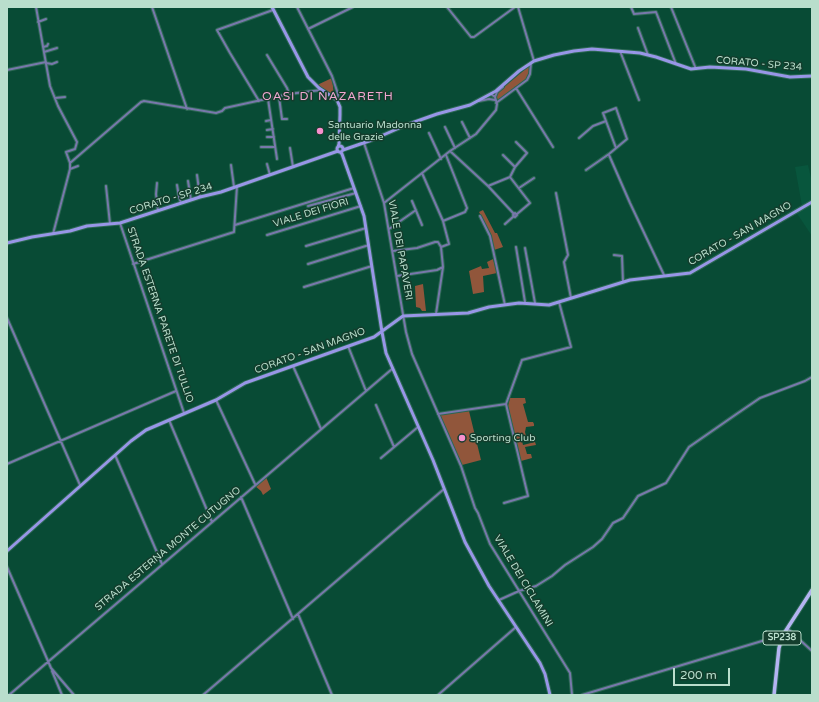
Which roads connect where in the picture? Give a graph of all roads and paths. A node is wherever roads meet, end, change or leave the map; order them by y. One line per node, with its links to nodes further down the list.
1 (36, 7): 11 (street)
2 (152, 7): 44 (street)
3 (297, 7): 13 (street)
4 (353, 7): 13 (street)
5 (447, 7): 6 (street)
6 (517, 7): 23 (street)
7 (631, 7): 24 (street)
8 (671, 7): 25 (street)
9 (272, 9): 32 (main road); 41 (street)
10 (46, 19): 11 (street)
11 (38, 22): 15 (street)
12 (638, 28): 20 (street)
13 (308, 29): 39 (street)
14 (48, 44): 15 (street)
15 (43, 47): 18 (street)
16 (57, 48): 18 (street)
17 (620, 51): 20 (main road, CORATO - SP 234); 23 (main road, CORATO - SP 234); 40 (street)
18 (44, 52): 21 (street)
19 (267, 55): 33 (street)
20 (648, 55): 24 (main road, CORATO - SP 234)
21 (46, 62): 22 (street); 26 (street); 29 (street)
22 (57, 62)
23 (532, 62): 30 (main road, CORATO - SP 234); 31 (street)
24 (677, 65): 25 (main road, CORATO - SP 234)
25 (696, 69): 27 (main road, CORATO - SP 234)
26 (7, 70)
27 (812, 76)
28 (44, 77): 29 (street)
29 (48, 77): 37 (street)
30 (504, 85): 34 (main road, CORATO - SP 234); 43 (street)
31 (516, 88): 43 (street); 61 (street)
32 (321, 90): 33 (street); 39 (main road)
33 (289, 94): 36 (street)
34 (491, 94): 42 (main road, CORATO - SP 234); 43 (street)
35 (65, 96): 37 (street)
36 (279, 97): 38 (street); 45 (street)
37 (55, 98): 73 (street)
38 (268, 99): 41 (street); 46 (street)
39 (337, 100): 66 (main road)
40 (639, 100)
41 (259, 101): 44 (street)
42 (478, 102): 43 (street); 59 (main road, CORATO - SP 234)
43 (496, 102): 56 (street)
44 (187, 109): 73 (street)
45 (287, 119)
46 (271, 120): 47 (street); 51 (street)
47 (266, 121)
48 (606, 121): 57 (street); 65 (street); 65 (street)
49 (462, 122): 56 (street)
50 (445, 127): 64 (street)
51 (273, 129): 52 (street); 55 (street)
52 (267, 130)
53 (429, 133): 72 (street)
54 (267, 137): 55 (street)
55 (274, 137): 60 (street)
56 (470, 138): 64 (street)
57 (579, 138)
58 (516, 142): 78 (street)
59 (364, 143): 66 (main road, CORATO - SP 234); 101 (street, VIALE DEI PAPAVERI)
60 (275, 147): 62 (street); 71 (street)
61 (553, 147)
62 (261, 148)
63 (290, 148): 77 (street)
64 (455, 148): 67 (street)
65 (616, 148): 68 (street)
66 (340, 149): 77 (main road, CORATO - SP 234); 92 (main road)
67 (450, 151): 69 (street); 90 (street)
68 (609, 154): 80 (street); 130 (street)
69 (446, 155): 72 (street); 108 (street)
70 (503, 156): 78 (street)
71 (277, 159)
72 (441, 159): 81 (street)
73 (70, 163): 79 (street)
74 (267, 164): 83 (street)
75 (231, 165): 91 (street)
76 (78, 166): 79 (street)
77 (293, 167): 83 (main road, CORATO - SP 234)
78 (515, 167): 84 (street)
79 (70, 169): 116 (street)
80 (586, 170)
81 (422, 173): 101 (street); 108 (street)
82 (197, 175): 96 (street)
83 (270, 175): 91 (main road, CORATO - SP 234)
84 (510, 177): 90 (street); 93 (street)
85 (534, 178): 93 (street)
86 (188, 182): 97 (street)
87 (157, 183): 105 (street)
88 (177, 185): 100 (street)
89 (106, 186): 110 (street)
90 (488, 186): 106 (street)
91 (236, 187): 96 (main road, CORATO - SP 234); 112 (street)
92 (354, 188): 94 (main road); 112 (street)
93 (519, 188): 106 (street)
94 (356, 193): 102 (street); 103 (main road)
95 (556, 193): 134 (street)
96 (200, 197): 97 (main road, CORATO - SP 234)
97 (191, 200): 100 (main road, CORATO - SP 234)
98 (412, 201): 104 (street)
99 (812, 202): 130 (main road, CORATO - SAN MAGNO)
100 (181, 203): 105 (main road, CORATO - SP 234)
101 (384, 203): 115 (street, VIALE DEI PAPAVERI)
102 (308, 206)
103 (361, 206): 114 (main road); 117 (street, VIALE DEI FIORI)
104 (416, 210): 113 (street); 115 (street)
105 (158, 211): 109 (main road, CORATO - SP 234)
106 (515, 214): 111 (street)
107 (480, 216): 138 (street)
108 (442, 221): 121 (street)
109 (120, 223): 110 (main road, CORATO - SP 234); 126 (street, STRADA ESTERNA PARETE DI TULLIO)
110 (110, 224): 116 (main road, CORATO - SP 234)
111 (504, 224)
112 (235, 225): 126 (street)
113 (422, 225)
114 (366, 228): 119 (main road); 120 (street)
115 (389, 229): 124 (street, VIALE DEI PAPAVERI)
116 (53, 234): 118 (main road, CORATO - SP 234)
117 (267, 235)
118 (7, 243)
119 (368, 245): 127 (street); 128 (main road)
120 (306, 246)
121 (441, 247): 124 (street); 129 (street)
122 (516, 247): 135 (street)
123 (525, 248): 137 (street)
124 (392, 251): 131 (street, VIALE DEI PAPAVERI)
125 (614, 255): 132 (street)
126 (134, 264): 147 (street, STRADA ESTERNA PARETE DI TULLIO)
127 (308, 264)
128 (372, 266): 133 (street); 142 (main road)
129 (443, 267): 131 (street); 139 (street)
130 (664, 275): 132 (main road, CORATO - SAN MAGNO)
131 (397, 276): 140 (street, VIALE DEI PAPAVERI)
132 (623, 282): 134 (main road, CORATO - SAN MAGNO)
133 (304, 287)
134 (571, 298): 136 (main road, CORATO - SAN MAGNO)
135 (525, 302): 137 (main road, CORATO - SAN MAGNO); 138 (main road, CORATO - SAN MAGNO)
136 (559, 302): 137 (main road, CORATO - SAN MAGNO); 150 (street)
137 (535, 303)
138 (505, 305): 139 (main road, CORATO - SAN MAGNO)
139 (436, 314): 140 (main road, CORATO - SAN MAGNO)
140 (403, 316): 142 (main road, CORATO - SAN MAGNO); 153 (street, VIALE DEI CICLAMINI)
141 (7, 318): 157 (street)
142 (382, 332): 143 (main road, CORATO - SAN MAGNO); 145 (main road)
143 (348, 346): 144 (main road, CORATO - SAN MAGNO); 148 (street)
144 (293, 366): 149 (main road, CORATO - SAN MAGNO); 156 (street)
145 (393, 368): 148 (street, STRADA ESTERNA MONTE CUTUGNO); 155 (main road)
146 (812, 377): 172 (street)
147 (176, 391): 152 (street, STRADA ESTERNA PARETE DI TULLIO); 157 (street)
148 (366, 391): 156 (street, STRADA ESTERNA MONTE CUTUGNO)
149 (216, 400): 152 (main road, CORATO - SAN MAGNO); 162 (street)
150 (506, 404): 153 (street); 166 (street)
151 (376, 405): 158 (street)
152 (184, 413): 154 (main road, CORATO - SAN MAGNO)
153 (438, 414): 172 (street, VIALE DEI CICLAMINI)
154 (169, 420): 159 (main road, CORATO - SAN MAGNO); 167 (street)
155 (419, 427): 158 (street); 164 (main road)
156 (321, 429): 162 (street, STRADA ESTERNA MONTE CUTUGNO)
157 (60, 441): 161 (street); 163 (street)
158 (394, 447): 160 (street)
159 (115, 455): 163 (main road, CORATO - SAN MAGNO); 169 (street)
160 (381, 458)
161 (7, 464)
162 (256, 485): 165 (street, STRADA ESTERNA MONTE CUTUGNO)
163 (80, 486): 168 (main road, CORATO - SAN MAGNO)
164 (444, 488): 173 (main road); 174 (street)
165 (241, 497): 167 (street, STRADA ESTERNA MONTE CUTUGNO); 175 (street)
166 (504, 503)
167 (212, 522): 169 (street, STRADA ESTERNA MONTE CUTUGNO)
168 (7, 551)
169 (162, 564): 180 (street, STRADA ESTERNA MONTE CUTUGNO)
170 (7, 567): 180 (street)
171 (812, 590): 177 (main road, SP238)
172 (519, 591): 173 (street); 189 (street, VIALE DEI CICLAMINI)
173 (498, 600): 176 (main road)
174 (298, 614): 175 (street); 186 (street)
175 (293, 619): 185 (street)
176 (516, 628): 187 (street); 188 (main road)
177 (787, 628): 178 (main road, SP238); 179 (street)
178 (783, 634): 190 (street); 191 (main road, SP238)
179 (812, 651)
180 (48, 662): 181 (street); 182 (street, STRADA ESTERNA MONTE CUTUGNO)
181 (51, 668): 183 (street); 184 (street)
182 (9, 695)
183 (62, 695)
184 (74, 695)
185 (203, 695)
186 (332, 695)
187 (438, 695)
188 (550, 695)
189 (572, 695)
190 (582, 695)
191 (774, 695)

